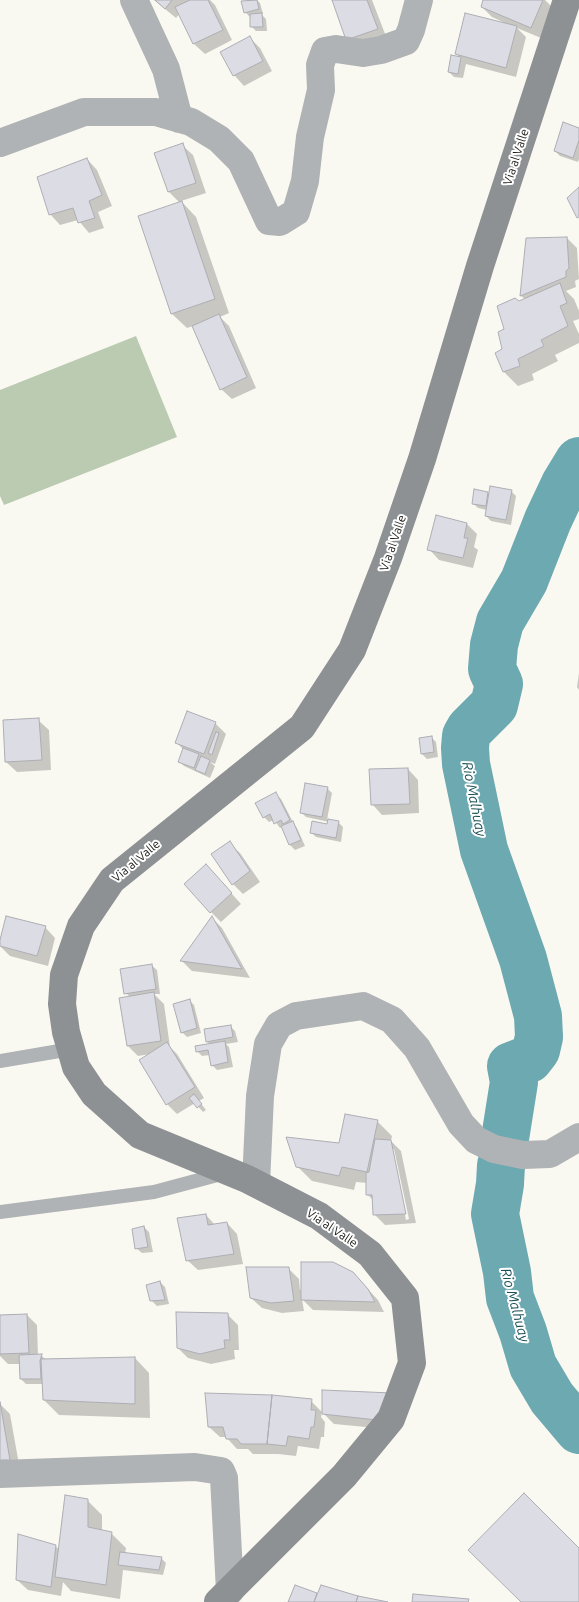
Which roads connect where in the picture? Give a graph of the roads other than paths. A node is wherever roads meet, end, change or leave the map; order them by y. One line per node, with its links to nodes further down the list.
1 (134, 0): 4 (street)
2 (419, 0): 4 (street)
3 (568, 0): 6 (main road, Via al Valle)
4 (179, 119): 5 (street)
5 (0, 143)
6 (71, 1049): 7 (lane); 9 (main road, Via al Valle)
7 (0, 1061)
8 (579, 1137): 10 (street)
9 (228, 1172): 10 (main road, Via al Valle); 11 (lane)
10 (256, 1183): 13 (main road, Via al Valle)
11 (0, 1212)
12 (0, 1474): 13 (street)
13 (224, 1596)

